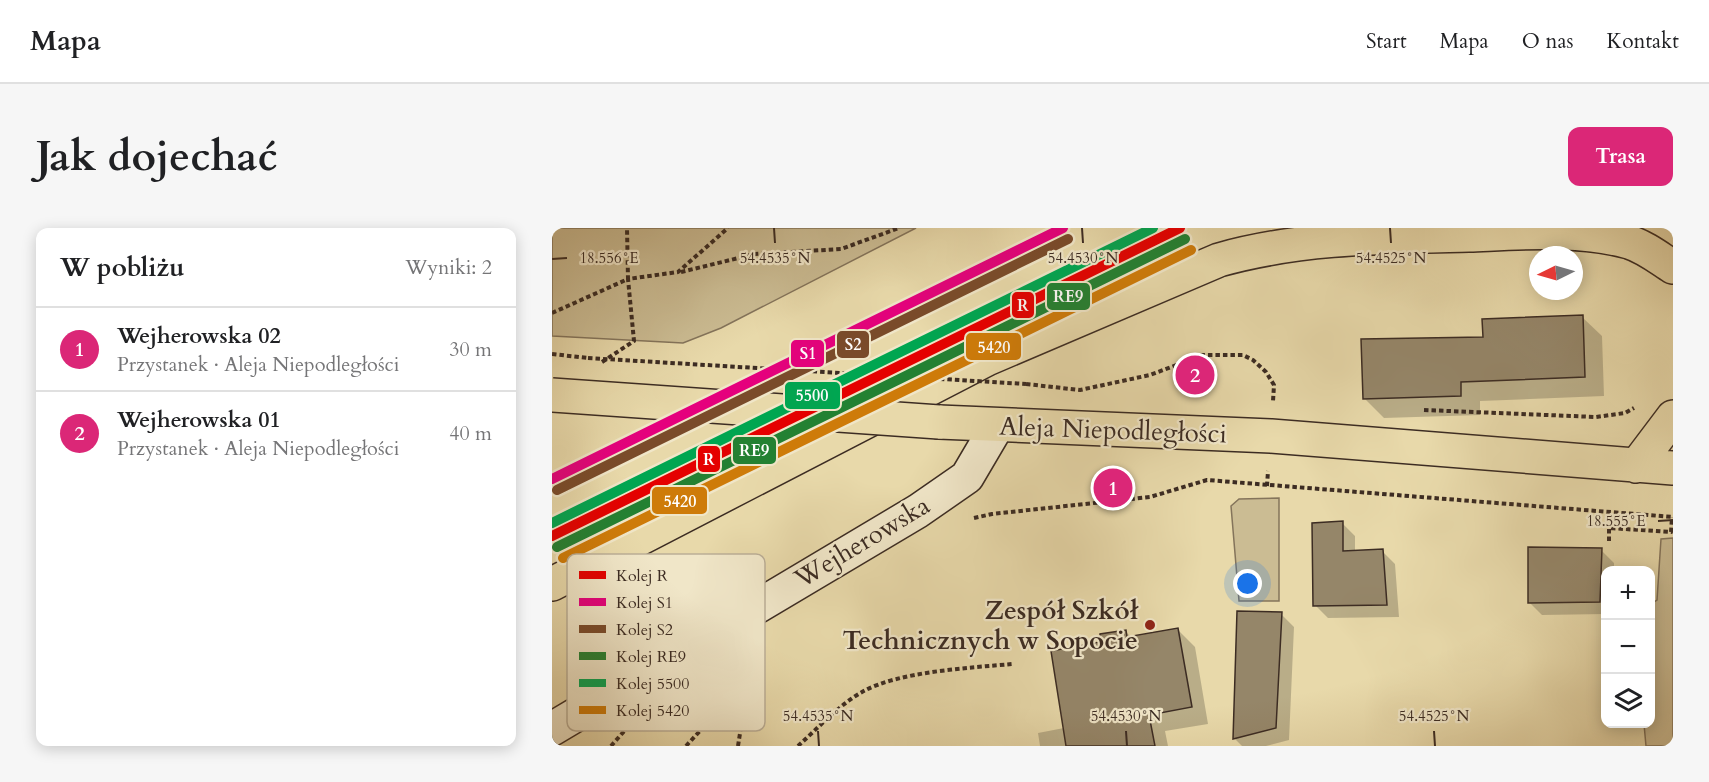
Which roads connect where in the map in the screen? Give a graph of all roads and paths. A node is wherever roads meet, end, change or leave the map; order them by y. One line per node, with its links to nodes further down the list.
1 (627, 228): 6 (path)
2 (728, 228): 5 (path)
3 (899, 228): 5 (path)
4 (1673, 267): 21 (main road)
5 (678, 272): 6 (path)
6 (628, 279): 7 (path); 8 (path)
7 (552, 313)
8 (634, 341)
9 (552, 354): 10 (path, bridge)
10 (1274, 385)
11 (552, 395): 15 (main road, Aleja Niepodległości, bridge)
12 (1641, 404): 13 (path)
13 (1417, 410)
14 (1673, 417): 16 (main road)
15 (997, 426): 16 (main road, Aleja Niepodległości); 24 (street, Wejherowska)
16 (1636, 465): 17 (main road, Aleja Niepodległości)
17 (1673, 468)
18 (1672, 517): 19 (path); 20 (path)
19 (973, 518)
20 (1608, 541)
21 (610, 554)
22 (567, 576): 23 (main road)
23 (552, 584)
24 (765, 602)
25 (1012, 664): 34 (path)
26 (567, 720): 27 (street, Wejherowska)
27 (552, 729)
28 (625, 731): 31 (path)
29 (700, 731): 32 (path)
30 (740, 731): 33 (path)
31 (611, 746)
32 (686, 746)
33 (738, 746)
34 (798, 746)

